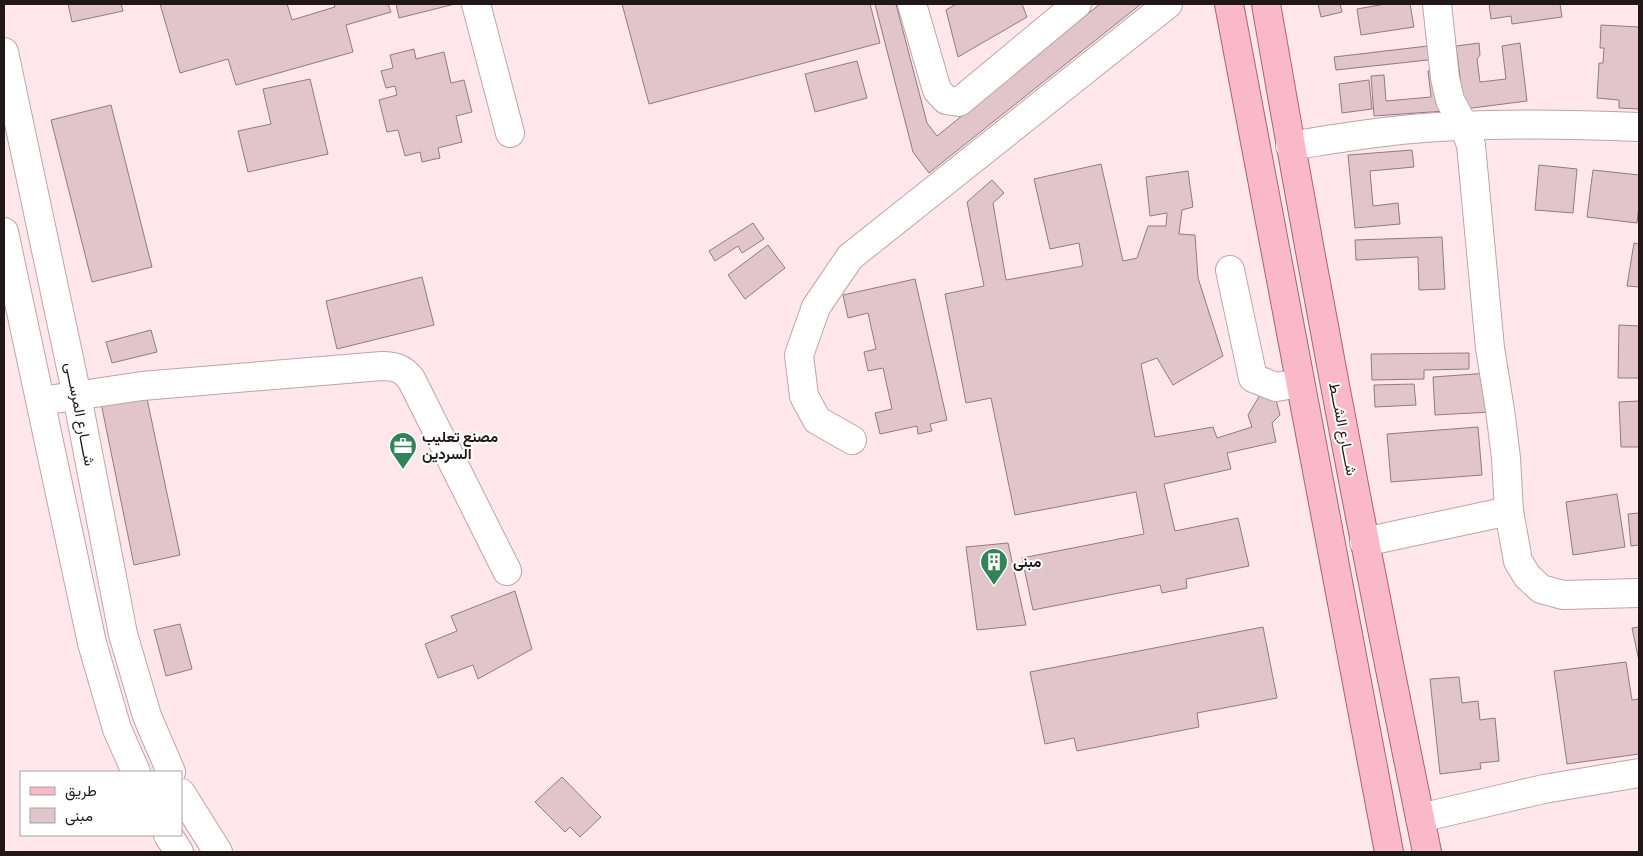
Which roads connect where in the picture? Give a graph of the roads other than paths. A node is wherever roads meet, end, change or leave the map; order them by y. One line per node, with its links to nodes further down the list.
1 (476, 4): 11 (street)
2 (912, 4): 3 (street)
3 (1077, 4)
4 (1168, 4): 18 (street)
5 (1229, 4): 15 (main road)
6 (1266, 4): 12 (main road, شــــارع الشـــط)
7 (1437, 4): 9 (street)
8 (4, 52): 16 (street, شــــارع المرســـى)
9 (1464, 126): 10 (street); 12 (street); 19 (street)
10 (1639, 127)
11 (510, 133)
12 (1290, 146): 20 (main road, شــــارع الشـــط)
13 (4, 232): 17 (street)
14 (1230, 270): 15 (street)
15 (1300, 383): 31 (main road)
16 (77, 396): 17 (street); 21 (street); 24 (street, شــــارع المرســـى)
17 (41, 401): 23 (street)
18 (852, 440)
19 (1508, 511): 20 (street); 22 (street)
20 (1364, 542): 27 (main road, شــــارع الشـــط)
21 (507, 571)
22 (1639, 593)
23 (136, 771)
24 (171, 771)
25 (1639, 773): 27 (street)
26 (182, 795): 30 (street)
27 (1420, 818): 32 (main road, شــــارع الشـــط)
28 (169, 836): 29 (street)
29 (179, 852)
30 (218, 852)
31 (1389, 852)
32 (1427, 852)

